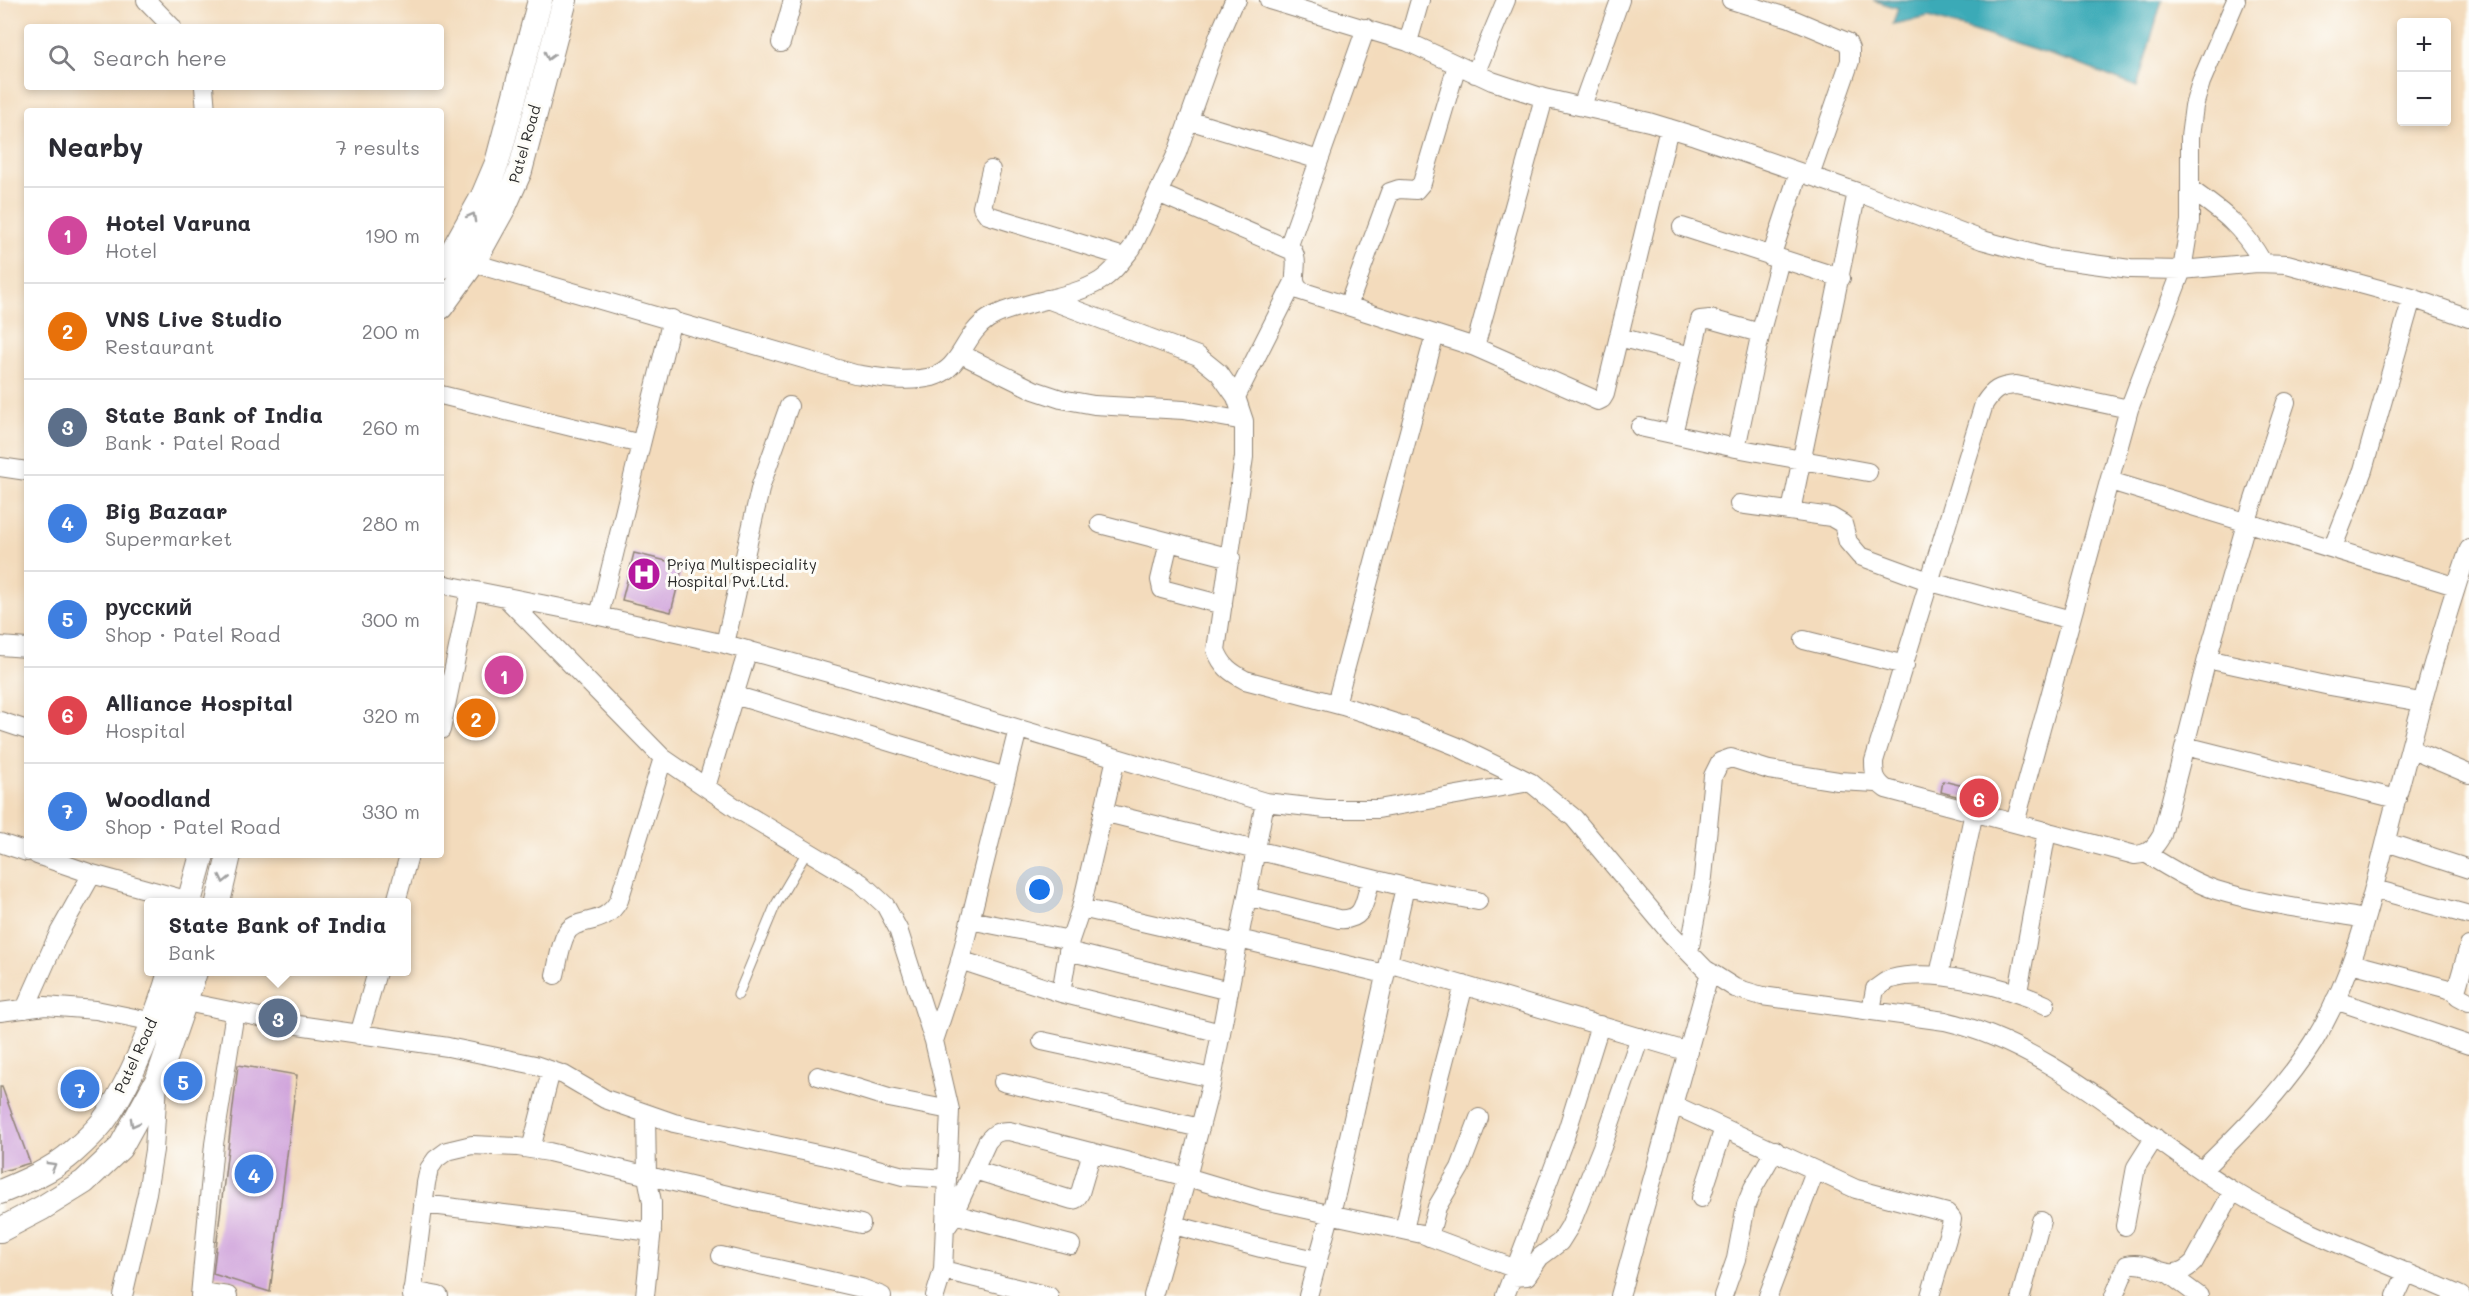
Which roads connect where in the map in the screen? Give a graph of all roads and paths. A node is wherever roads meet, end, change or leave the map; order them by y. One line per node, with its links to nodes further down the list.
1 (146, 0): 12 (street)
2 (540, 0): 25 (street, Patel Road)
3 (565, 0): 27 (street, Patel Road, one-way to 27)
4 (793, 0): 15 (street)
5 (1237, 0): 22 (street)
6 (1269, 0): 13 (street)
7 (1420, 0): 14 (street)
8 (1506, 0): 17 (street)
9 (1620, 0): 20 (street)
10 (1731, 0): 28 (street)
11 (2236, 0): 29 (street)
12 (169, 24)
13 (1366, 28): 14 (street); 24 (street)
14 (1408, 42): 16 (street)
15 (781, 43)
16 (1457, 65): 17 (street); 44 (street)
17 (1475, 74): 19 (street)
18 (204, 90): 21 (street)
19 (1544, 98): 20 (street); 50 (street)
20 (1582, 106): 23 (street)
21 (206, 108)
22 (1188, 120): 24 (street); 31 (street)
23 (1669, 128): 28 (street); 49 (street)
24 (1319, 160): 33 (street)
25 (497, 163): 27 (street); 36 (street, Patel Road, one-way to 25)
26 (991, 170): 34 (street)
27 (520, 171): 36 (street, Patel Road)
28 (1805, 174): 30 (street); 35 (street)
29 (2190, 189): 37 (street); 38 (street)
30 (1857, 192): 38 (street); 39 (street)
31 (1158, 193): 33 (street); 34 (street)
32 (1682, 227): 35 (street)
33 (1288, 248): 40 (street)
34 (1125, 257): 43 (street)
35 (1776, 259): 39 (street); 47 (street)
36 (456, 260): 41 (street, Patel Road); 46 (street)
37 (2263, 263): 38 (street); 42 (street)
38 (2182, 270): 57 (street)
39 (1841, 278): 63 (street)
40 (1294, 282): 44 (street); 54 (street)
41 (444, 298)
42 (2412, 298): 45 (street); 73 (street)
43 (1047, 299): 51 (street); 54 (street)
44 (1348, 306): 48 (street)
45 (2465, 312)
46 (672, 320): 51 (street); 61 (street)
47 (1760, 333): 52 (street); 62 (street)
48 (1435, 334): 50 (street); 93 (street)
49 (1619, 337): 50 (street); 52 (street)
50 (1475, 347)
51 (961, 354): 58 (street)
52 (1691, 356): 60 (street)
53 (444, 396): 61 (street)
54 (1236, 397): 58 (street)
55 (2286, 402): 71 (street)
56 (789, 406): 85 (street)
57 (2129, 409): 67 (street); 76 (street)
58 (1244, 421): 75 (street)
59 (1641, 427): 60 (street)
60 (1673, 434): 62 (street)
61 (641, 444): 82 (street)
62 (1736, 448): 63 (street)
63 (1802, 461): 66 (street); 69 (street)
64 (0, 467): 65 (street)
65 (24, 471)
66 (1868, 472)
67 (2110, 481): 71 (street); 83 (street)
68 (1739, 504): 69 (street)
69 (1791, 511): 76 (street)
70 (1101, 524): 72 (street)
71 (2246, 524): 73 (street); 89 (street)
72 (1169, 542): 75 (street); 81 (street)
73 (2333, 547): 78 (street)
74 (2469, 549): 78 (street)
75 (1230, 558): 81 (street)
76 (1931, 582): 83 (street); 90 (street)
77 (444, 585): 79 (street)
78 (2455, 586): 92 (street)
79 (470, 590): 80 (street); 94 (street)
80 (505, 597): 82 (street); 100 (street)
81 (1223, 605): 93 (street)
82 (599, 616): 85 (street)
83 (2071, 620): 111 (street)
84 (1804, 640): 90 (street)
85 (725, 644): 88 (street)
86 (0, 646): 87 (street)
87 (24, 648)
88 (748, 650): 91 (street); 97 (street)
89 (2206, 658): 92 (street); 98 (street)
90 (1905, 665): 105 (street)
91 (734, 695): 103 (street); 106 (street)
92 (2421, 702): 99 (street)
93 (1336, 704): 104 (street)
94 (444, 716)
95 (0, 721): 96 (street)
96 (24, 729)
97 (1018, 729): 101 (street); 103 (street)
98 (2185, 746): 107 (street); 118 (street)
99 (2410, 749): 102 (street); 107 (street)
100 (663, 758): 106 (street); 146 (street)
101 (1116, 758): 108 (street); 109 (street)
102 (2469, 774)
103 (1006, 777): 137 (street)
104 (1530, 782): 108 (street); 141 (street)
105 (1878, 783): 110 (street); 141 (street)
106 (706, 787): 115 (street)
107 (2397, 799): 113 (street)
108 (1265, 802): 117 (street)
109 (1103, 812): 117 (street); 134 (street)
110 (1974, 812): 111 (street); 147 (street)
111 (2015, 823): 112 (street)
112 (2047, 831): 118 (street); 153 (street)
113 (2386, 842): 123 (street); 127 (street)
114 (0, 843): 116 (street)
115 (808, 850): 155 (lane); 169 (street)
116 (24, 851)
117 (1256, 851): 125 (street); 128 (street)
118 (2147, 854): 136 (street)
119 (46, 858): 124 (street)
120 (200, 858): 130 (street)
121 (228, 858): 131 (street, one-way to 131)
122 (409, 858): 132 (street)
123 (2469, 869)
124 (92, 873): 129 (street); 160 (street)
125 (1371, 879): 126 (street); 128 (street)
126 (1405, 887): 133 (street); 144 (street)
127 (2374, 889): 135 (street); 136 (street)
128 (1247, 896): 138 (street)
129 (176, 898)
130 (190, 898)
131 (219, 898)
132 (397, 898)
133 (1478, 901)
134 (1081, 908): 138 (street); 139 (street)
135 (2469, 915)
136 (2365, 919): 143 (street)
137 (970, 920): 139 (street); 142 (street)
138 (1238, 942): 144 (street); 152 (street)
139 (1069, 945): 152 (street); 154 (street)
140 (2469, 946): 156 (street)
141 (1689, 952): 145 (street)
142 (960, 960): 154 (street); 169 (street)
143 (2351, 963): 156 (street); 157 (street)
144 (1387, 969): 151 (street); 199 (street)
145 (1710, 972): 161 (street); 172 (street)
146 (555, 975)
147 (1939, 975): 153 (street); 161 (street)
148 (170, 976): 164 (street, Patel Road)
149 (194, 976): 158 (street, Patel Road)
150 (376, 976): 167 (street)
151 (1464, 985): 165 (street); 205 (street)
152 (1229, 991): 166 (street)
153 (2018, 992): 159 (street)
154 (1061, 993): 166 (street)
155 (738, 994)
156 (2463, 996)
157 (2335, 1000): 171 (street); 189 (street)
158 (186, 1002): 163 (street); 164 (street, Patel Road)
159 (2046, 1005)
160 (25, 1009): 162 (street); 164 (street)
161 (1871, 1011): 184 (street)
162 (0, 1012)
163 (235, 1012): 167 (street); 216 (street)
164 (164, 1024): 176 (street, Patel Road); 195 (street, Patel Road, one-way to 164)
165 (1600, 1025): 168 (street); 214 (street)
166 (1221, 1033): 175 (street)
167 (359, 1035): 173 (street)
168 (1641, 1037): 172 (street); 214 (street)
169 (934, 1041): 179 (street)
170 (1042, 1041): 175 (street)
171 (2469, 1045)
172 (1689, 1052): 178 (street)
173 (551, 1071): 180 (street); 185 (street)
174 (818, 1076): 179 (street)
175 (1212, 1078): 182 (street)
176 (158, 1079): 204 (street, Patel Road, one-way to 204); 218 (street)
177 (1003, 1082): 182 (street)
178 (1674, 1105): 183 (street); 228 (street)
179 (950, 1110): 193 (street)
180 (646, 1114): 191 (street); 193 (street)
181 (1479, 1118): 208 (street)
182 (1200, 1128): 192 (street)
183 (1724, 1128): 186 (street); 196 (street)
184 (2155, 1137): 189 (street); 203 (street)
185 (531, 1149): 191 (street); 197 (street)
186 (1775, 1150): 190 (street); 229 (street)
187 (1092, 1152): 188 (street); 188 (street); 192 (street)
188 (974, 1170): 198 (street)
189 (2202, 1170): 194 (street)
190 (1815, 1171): 230 (street); 231 (street)
191 (647, 1176): 201 (street); 206 (street)
192 (1187, 1177): 199 (street); 202 (street)
193 (947, 1179): 207 (street)
194 (2233, 1191): 213 (street); 215 (street)
195 (0, 1192)
196 (1701, 1198)
197 (423, 1204): 206 (street); 217 (street)
198 (954, 1214): 207 (street); 209 (street)
199 (1330, 1214): 205 (street); 211 (street)
200 (2041, 1221): 232 (street)
201 (861, 1224)
202 (1174, 1225): 211 (street); 225 (street)
203 (2125, 1226)
204 (0, 1230)
205 (1404, 1230): 208 (street)
206 (652, 1232): 221 (street)
207 (945, 1234): 212 (street)
208 (1429, 1237): 214 (street)
209 (1071, 1245)
210 (721, 1256): 222 (street)
211 (1317, 1260): 226 (street)
212 (943, 1270): 223 (street); 224 (street)
213 (2407, 1272): 235 (street); 236 (street)
214 (1514, 1273): 227 (street)
215 (2169, 1274): 233 (street); 234 (street)
216 (200, 1294): 219 (street)
217 (412, 1294): 220 (street)
218 (123, 1296)
219 (228, 1296)
220 (439, 1296)
221 (645, 1296)
222 (882, 1296)
223 (935, 1296)
224 (1049, 1296)
225 (1153, 1296)
226 (1308, 1296)
227 (1505, 1296)
228 (1620, 1296)
229 (1723, 1296)
230 (1768, 1296)
231 (1930, 1296)
232 (2021, 1296)
233 (2115, 1296)
234 (2199, 1296)
235 (2396, 1296)
236 (2461, 1296)

